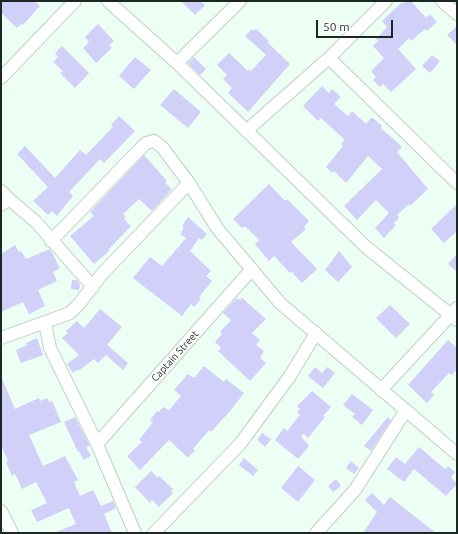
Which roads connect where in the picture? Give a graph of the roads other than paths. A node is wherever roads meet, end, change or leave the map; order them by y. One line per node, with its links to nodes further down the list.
1 (75, 1): 9 (street)
2 (108, 1): 8 (street)
3 (240, 1): 8 (street)
4 (386, 1): 7 (street)
5 (442, 1): 6 (street)
6 (457, 14)
7 (329, 58): 10 (street); 12 (street)
8 (177, 63): 10 (street)
9 (1, 78)
10 (246, 131): 17 (street)
11 (189, 183): 14 (street); 15 (street); 16 (street)
12 (457, 183)
13 (4, 199): 14 (street)
14 (51, 241): 16 (street)
15 (252, 269): 19 (street); 23 (street, Captain Street)
16 (92, 287): 18 (street)
17 (455, 314): 21 (street)
18 (45, 323): 20 (street); 23 (street)
19 (316, 334): 21 (street); 28 (street)
20 (1, 338)
21 (381, 390): 22 (street)
22 (406, 410): 24 (street); 29 (street)
23 (97, 444): 27 (street)
24 (457, 454)
25 (1, 511): 26 (street)
26 (12, 533)
27 (135, 533)
28 (154, 533)
29 (316, 533)

